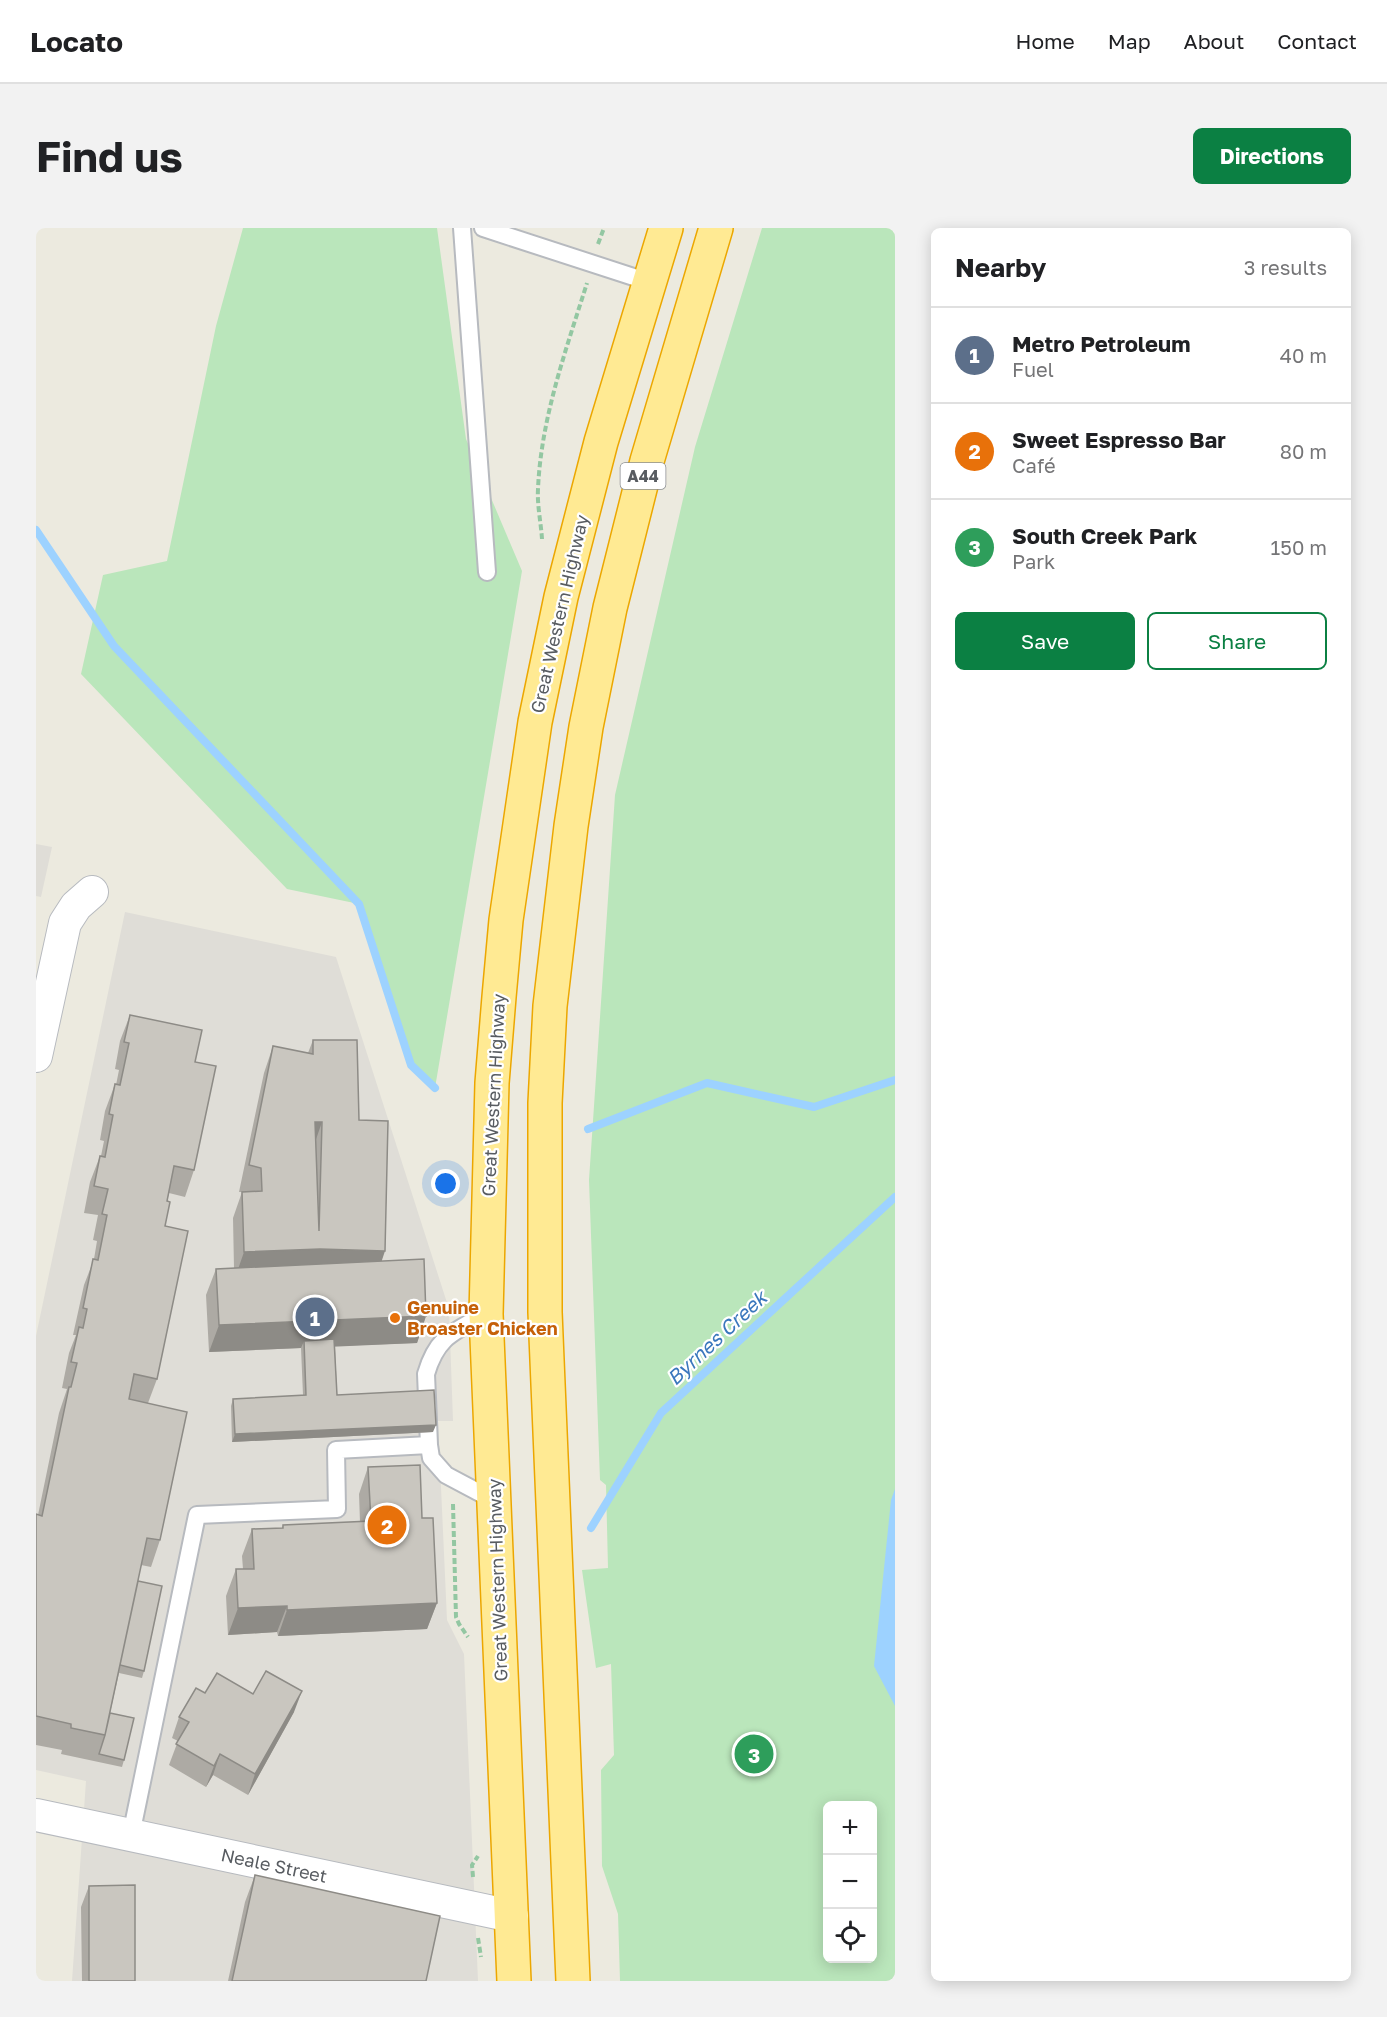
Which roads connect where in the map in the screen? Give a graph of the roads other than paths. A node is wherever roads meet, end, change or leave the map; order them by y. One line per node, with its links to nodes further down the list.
1 (462, 228): 6 (lane)
2 (483, 228): 5 (lane)
3 (666, 228): 5 (highway, Great Western Highway / A44)
4 (716, 228): 16 (highway, A44)
5 (649, 282): 9 (highway, Great Western Highway / A44)
6 (488, 572)
7 (92, 892): 8 (street)
8 (36, 1056)
9 (486, 1314): 10 (lane); 11 (highway, Great Western Highway / A44)
10 (429, 1445): 11 (lane); 13 (lane)
11 (495, 1501): 14 (highway, Great Western Highway / A44)
12 (36, 1815): 13 (street, Neale Street)
13 (131, 1836): 14 (street, Neale Street)
14 (512, 1916): 15 (highway, Great Western Highway / A44)
15 (514, 1981)
16 (573, 1981)

